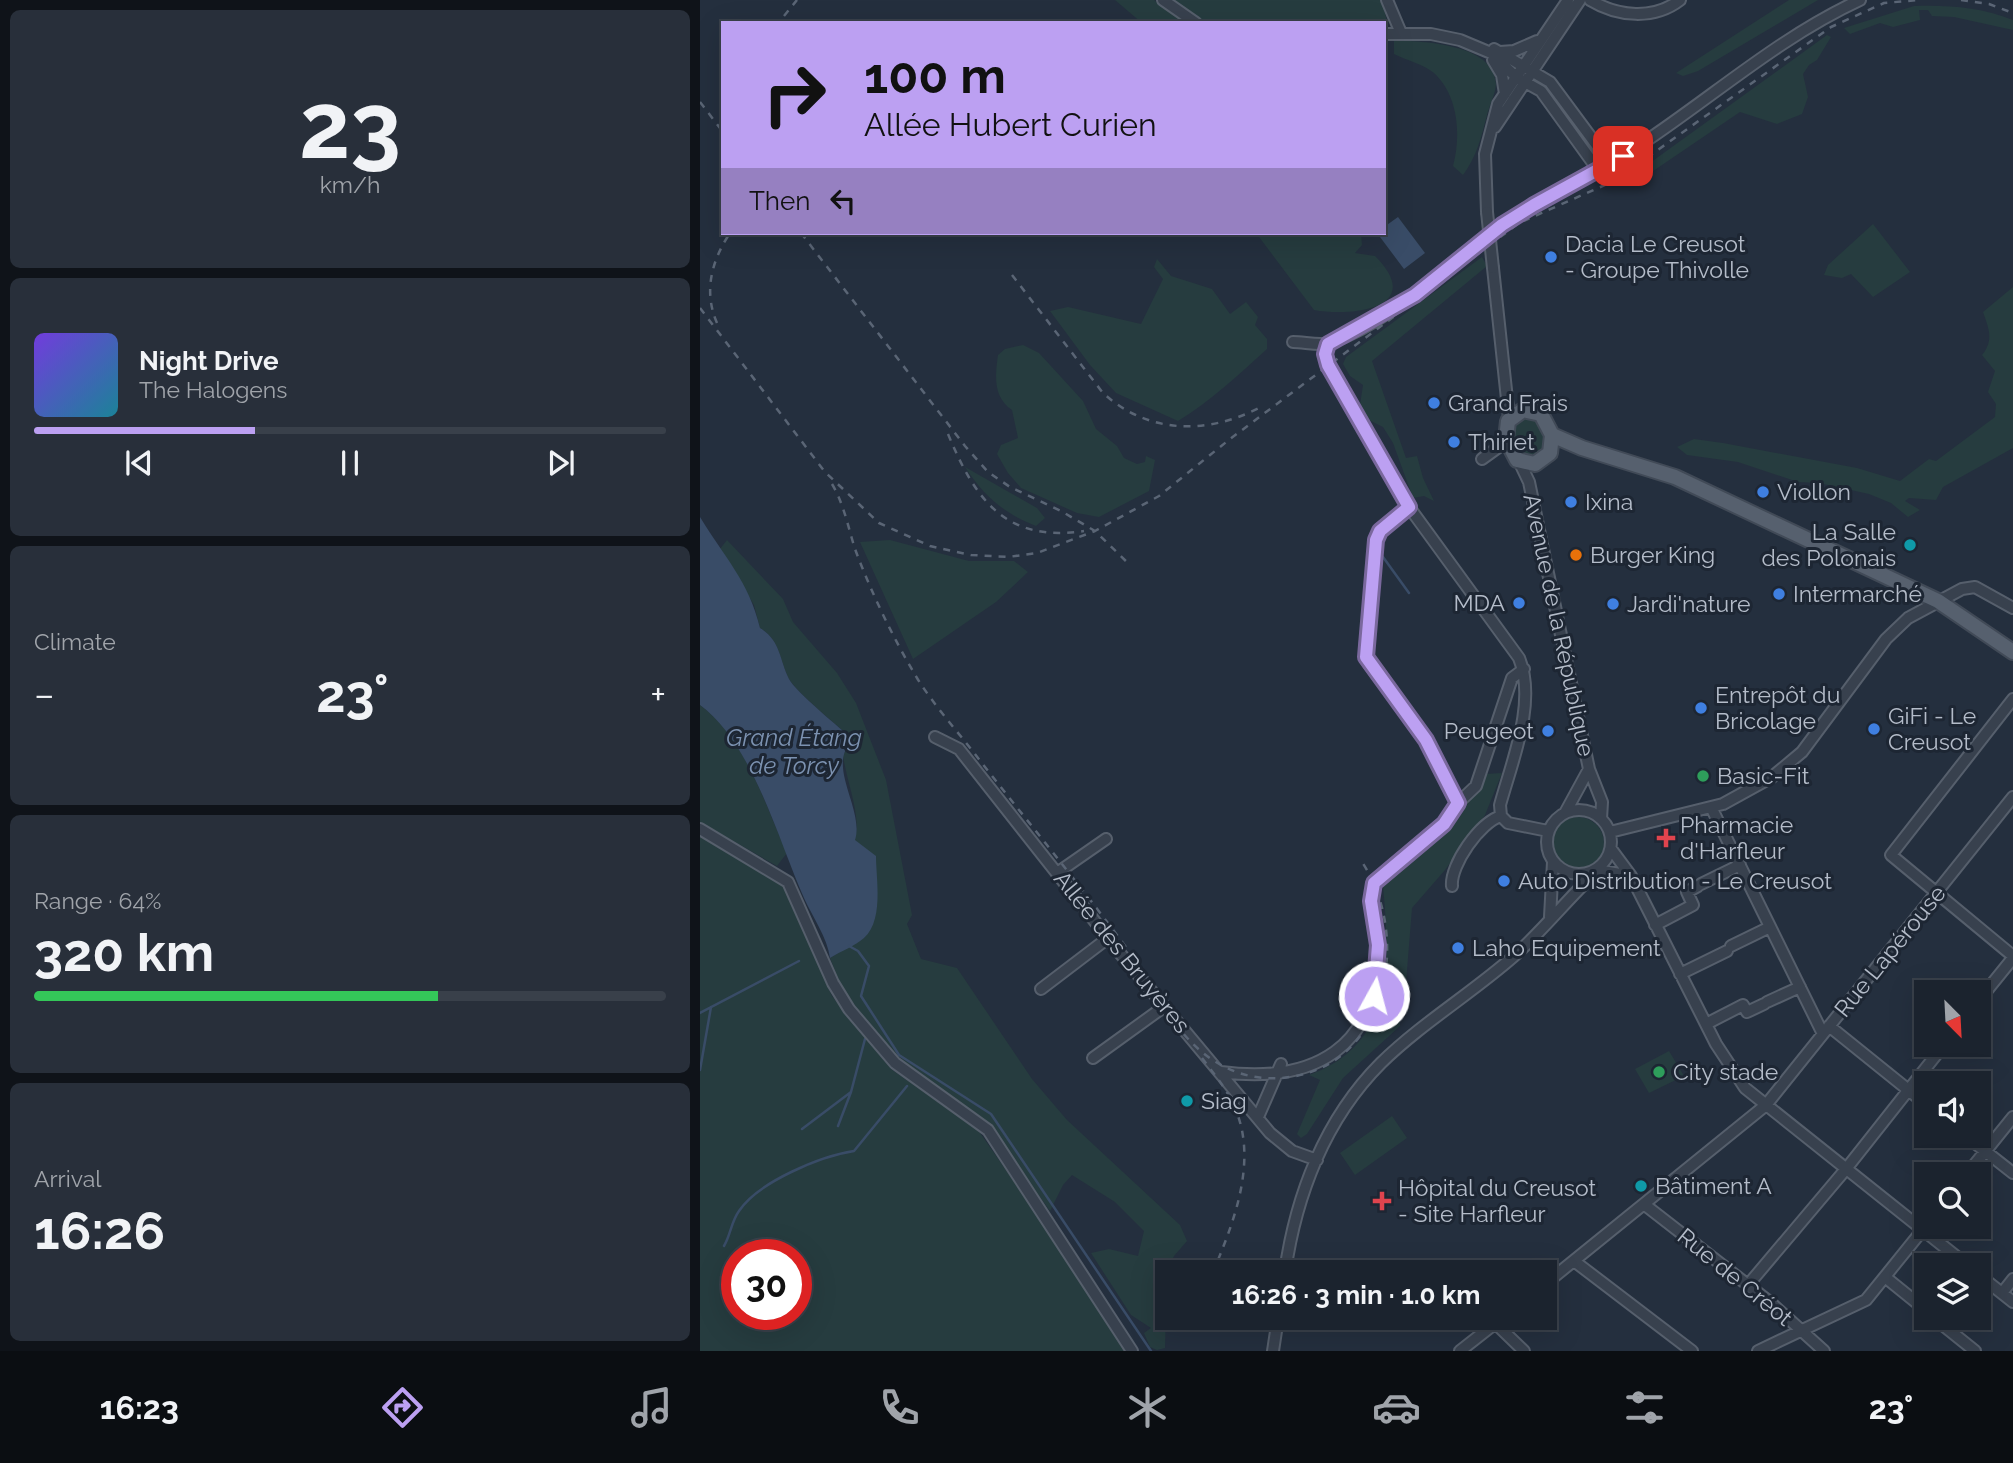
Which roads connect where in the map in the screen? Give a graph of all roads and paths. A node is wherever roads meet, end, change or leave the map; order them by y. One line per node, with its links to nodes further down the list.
1 (1163, 0): 8 (street)
2 (1387, 0): 9 (street)
3 (1568, 0): 11 (street)
4 (1580, 0): 15 (street)
5 (1590, 0): 6 (street)
6 (1681, 0)
7 (1860, 0): 19 (street)
8 (1193, 21)
9 (1401, 33): 10 (street); 12 (street)
10 (1386, 34)
11 (1540, 40): 14 (street); 15 (street)
12 (1468, 43): 13 (street); 14 (street)
13 (1481, 49): 16 (street); 17 (street)
14 (1500, 52): 15 (street)
15 (1528, 67): 16 (street); 19 (street)
16 (1520, 79): 17 (street); 18 (street); 20 (street)
17 (1504, 94): 18 (street)
18 (1491, 132): 23 (street, bridge)
19 (1610, 163): 20 (street)
20 (1598, 170): 22 (street)
21 (1293, 342): 22 (street)
22 (1328, 344): 32 (street)
23 (1508, 392): 24 (street); 25 (street)
24 (1525, 410): 25 (main road); 26 (main road)
25 (1509, 418): 29 (main road)
26 (1552, 435): 27 (main road); 28 (main road)
27 (1582, 448): 28 (main road); 33 (main road)
28 (1551, 451): 30 (main road)
29 (1513, 452): 30 (main road); 31 (street, Avenue de la République)
30 (1536, 464): 31 (street, Avenue de la République)
31 (1529, 482): 39 (street, Avenue de la République)
32 (1409, 507): 36 (street); 41 (street)
33 (1938, 601): 34 (street); 35 (main road); 42 (street)
34 (2013, 608)
35 (2013, 652)
36 (1524, 669): 41 (street); 44 (street)
37 (2013, 699): 57 (street)
38 (935, 737): 54 (street, Allée des Bruyères)
39 (1589, 769): 43 (street, Avenue de la République); 45 (street, Avenue de la République)
40 (2013, 797): 57 (street, Rue Lapérouse)
41 (1458, 803): 76 (street)
42 (1711, 807): 48 (street); 52 (street)
43 (1566, 813): 45 (street); 47 (street)
44 (1501, 816): 47 (street); 56 (street)
45 (1601, 819): 48 (street)
46 (700, 829): 108 (street)
47 (1548, 831): 51 (street)
48 (1610, 832): 50 (street)
49 (1106, 839): 54 (street)
50 (1611, 849): 53 (street); 55 (street)
51 (1553, 862): 53 (street); 58 (street)
52 (1740, 865): 59 (street); 60 (street)
53 (1592, 872): 55 (street); 58 (street)
54 (1057, 873): 61 (street, Allée des Bruyères)
55 (1631, 876): 59 (street)
56 (1452, 886)
57 (1936, 894): 62 (street); 71 (street, Rue Lapérouse)
58 (1550, 917): 84 (street)
59 (1655, 925): 64 (street)
60 (1770, 927): 64 (street); 67 (street)
61 (1108, 938): 68 (street); 69 (street, Allée des Bruyères)
62 (2013, 957): 63 (street)
63 (2003, 970): 65 (street); 66 (street)
64 (1680, 974): 70 (street)
65 (2013, 978)
66 (1992, 984)
67 (1800, 987): 70 (street); 71 (street)
68 (1041, 989)
69 (1165, 1006): 73 (street); 75 (street, Allée des Bruyères)
70 (1706, 1024): 79 (street)
71 (1826, 1030): 77 (street); 79 (street, Rue Lapérouse)
72 (1934, 1057): 77 (street)
73 (1093, 1058)
74 (1281, 1064): 76 (street)
75 (1221, 1072): 76 (street); 80 (street, Allée des Bruyères)
76 (1276, 1075): 80 (street)
77 (1907, 1090): 78 (street); 86 (street)
78 (1914, 1095)
79 (1766, 1105): 86 (street); 88 (street, Rue Lapérouse)
80 (1258, 1117): 84 (street, Allée des Bruyères)
81 (2013, 1117): 83 (street)
82 (1982, 1148): 83 (street)
83 (1986, 1151): 85 (street); 87 (street)
84 (1317, 1160): 93 (street)
85 (1977, 1162)
86 (1846, 1169): 89 (street); 99 (street)
87 (2013, 1173)
88 (1645, 1205): 94 (street, Rue Lapérouse); 99 (street, Rue de Créot)
89 (1914, 1219)
90 (1915, 1239): 96 (street)
91 (1938, 1239): 92 (street)
92 (1954, 1253)
93 (1287, 1260)
94 (1574, 1261): 95 (street, Rue Lapérouse); 112 (street)
95 (1557, 1274)
96 (1885, 1277): 101 (street); 107 (street)
97 (2013, 1279): 100 (street)
98 (1991, 1284): 100 (street)
99 (1748, 1285): 107 (street, Rue de Créot)
100 (2002, 1293): 102 (street)
101 (1914, 1300)
102 (2013, 1302)
103 (1276, 1330): 109 (street)
104 (1486, 1330): 110 (street)
105 (1507, 1330): 111 (street)
106 (1949, 1330): 115 (street)
107 (1802, 1331): 113 (street); 114 (street, Rue de Créot)
108 (1132, 1351)
109 (1273, 1351)
110 (1460, 1351)
111 (1524, 1351)
112 (1692, 1351)
113 (1758, 1351)
114 (1824, 1351)
115 (1975, 1351)

